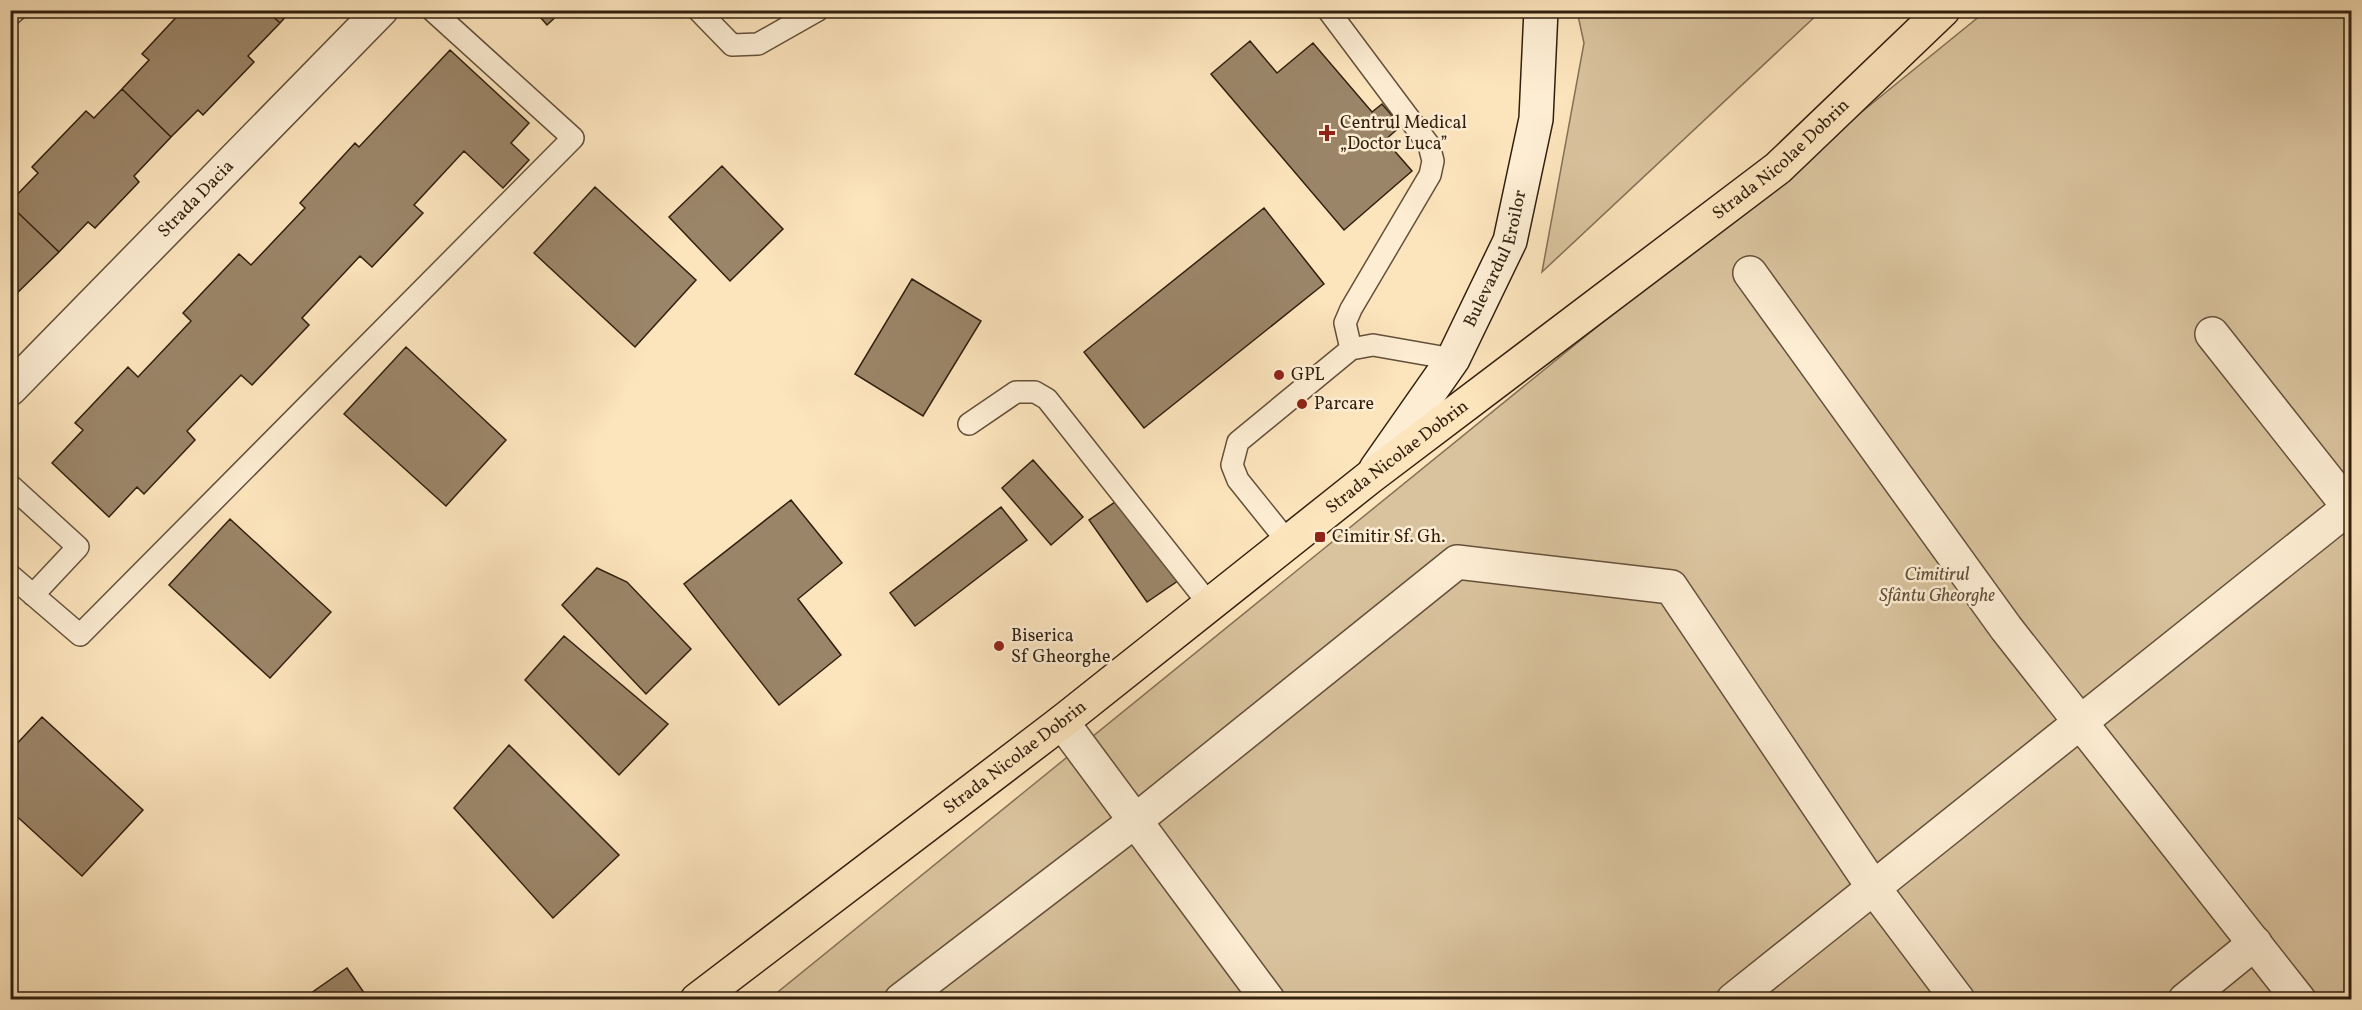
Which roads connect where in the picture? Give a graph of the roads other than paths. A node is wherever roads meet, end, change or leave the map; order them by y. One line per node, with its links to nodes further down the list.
1 (15, 10): 9 (lane)
2 (381, 10): 14 (street, Strada Dacia)
3 (432, 10): 21 (lane)
4 (698, 10): 5 (lane)
5 (818, 10)
6 (1328, 10): 12 (lane)
7 (1540, 10): 13 (street, Bulevardul Eroilor)
8 (1942, 10): 16 (main road, Strada Nicolae Dobrin)
9 (10, 15)
10 (1750, 273): 23 (street)
11 (2212, 334): 18 (street)
12 (1351, 349): 13 (lane); 19 (lane)
13 (1454, 359): 16 (street, Bulevardul Eroilor)
14 (10, 389)
15 (969, 424): 22 (lane)
16 (1370, 477): 19 (main road, Strada Nicolae Dobrin)
17 (10, 485): 21 (lane)
18 (2351, 508): 23 (street)
19 (1287, 541): 22 (main road, Strada Nicolae Dobrin)
20 (10, 575): 21 (lane)
21 (33, 595)
22 (1209, 604): 24 (main road, Strada Nicolae Dobrin)
23 (2079, 721): 26 (street); 27 (street)
24 (1062, 722): 25 (street); 28 (main road, Strada Nicolae Dobrin)
25 (1135, 820): 26 (street); 29 (street); 30 (street)
26 (1874, 887): 31 (street); 32 (street)
27 (2255, 943): 33 (street); 34 (street)
28 (698, 999)
29 (901, 999)
30 (1268, 999)
31 (1733, 999)
32 (1958, 999)
33 (2185, 999)
34 (2299, 999)

